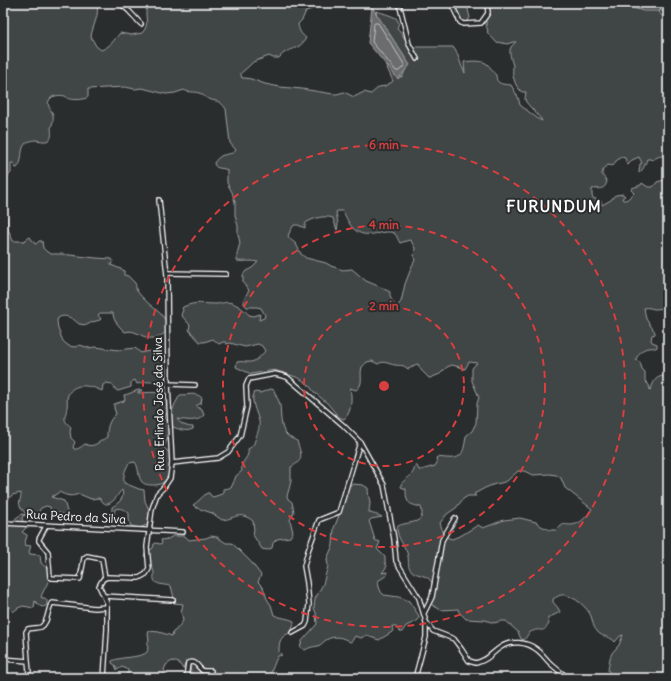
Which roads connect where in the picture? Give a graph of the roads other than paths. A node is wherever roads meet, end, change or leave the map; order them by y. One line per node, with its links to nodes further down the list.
1 (120, 3): 5 (street)
2 (399, 3): 6 (street)
3 (451, 3): 4 (street)
4 (488, 3)
5 (141, 24)
6 (417, 59)
7 (159, 200): 8 (street, Rua Erlindo José da Silva)
8 (166, 273): 9 (street); 10 (street, Rua Erlindo José da Silva)
9 (226, 274)
10 (168, 384): 11 (street); 13 (street, Rua Erlindo José da Silva)
11 (195, 385)
12 (360, 442): 13 (street); 23 (street); 25 (street)
13 (172, 463): 17 (street, Rua Erlindo José da Silva)
14 (455, 518): 23 (street)
15 (3, 523): 16 (street, Rua Pedro da Silva)
16 (46, 526): 17 (street, Rua Pedro da Silva); 19 (street)
17 (148, 531): 18 (street, Rua Pedro da Silva); 19 (street, Rua Erlindo José da Silva)
18 (183, 532)
19 (105, 578): 20 (street)
20 (104, 596): 21 (street); 22 (street)
21 (174, 600)
22 (107, 607): 27 (street); 30 (street)
23 (424, 613): 24 (street)
24 (426, 622): 32 (street); 33 (street)
25 (292, 633)
26 (3, 659): 27 (street)
27 (28, 661): 29 (street)
28 (211, 671): 31 (street)
29 (27, 678)
30 (104, 678)
31 (186, 678)
32 (415, 678)
33 (568, 678)

